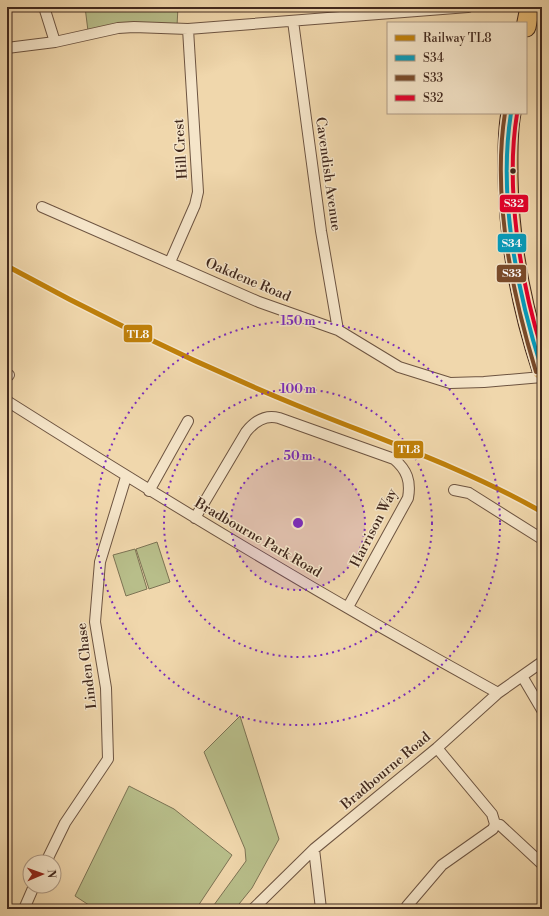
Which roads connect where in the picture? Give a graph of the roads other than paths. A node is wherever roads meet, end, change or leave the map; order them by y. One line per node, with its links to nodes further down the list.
1 (44, 7): 8 (street)
2 (468, 7): 4 (street)
3 (527, 8): 6 (highway)
4 (365, 11): 5 (street)
5 (293, 21): 7 (street); 13 (street, Cavendish Avenue)
6 (526, 22)
7 (188, 29): 8 (street); 12 (street, Hill Crest)
8 (55, 42): 9 (street)
9 (7, 48)
10 (510, 114): 14 (highway)
11 (42, 207): 12 (street, Oakdene Road)
12 (170, 262): 13 (street, Oakdene Road)
13 (338, 330): 15 (street, Oakdene Road)
14 (542, 370)
15 (542, 377)
16 (7, 401): 18 (street, Bradbourne Park Road)
17 (188, 421): 20 (street)
18 (126, 477): 20 (street, Bradbourne Park Road); 31 (street, Linden Chase)
19 (454, 490): 22 (street)
20 (149, 491): 21 (street, Bradbourne Park Road)
21 (194, 518): 23 (street, Bradbourne Park Road); 23 (street, Harrison Way)
22 (542, 539)
23 (348, 608): 26 (street, Bradbourne Park Road)
24 (542, 662): 25 (street, Bradbourne Road)
25 (522, 676): 26 (street, Bradbourne Road); 27 (street)
26 (498, 694): 28 (street, Bradbourne Road)
27 (542, 710)
28 (436, 748): 29 (street); 30 (street, Bradbourne Road)
29 (495, 824): 32 (street); 37 (street)
30 (314, 849): 35 (street, Bradbourne Road); 36 (street)
31 (50, 854)
32 (542, 864)
33 (31, 894): 34 (street)
34 (24, 909)
35 (253, 909)
36 (321, 909)
37 (408, 909)

